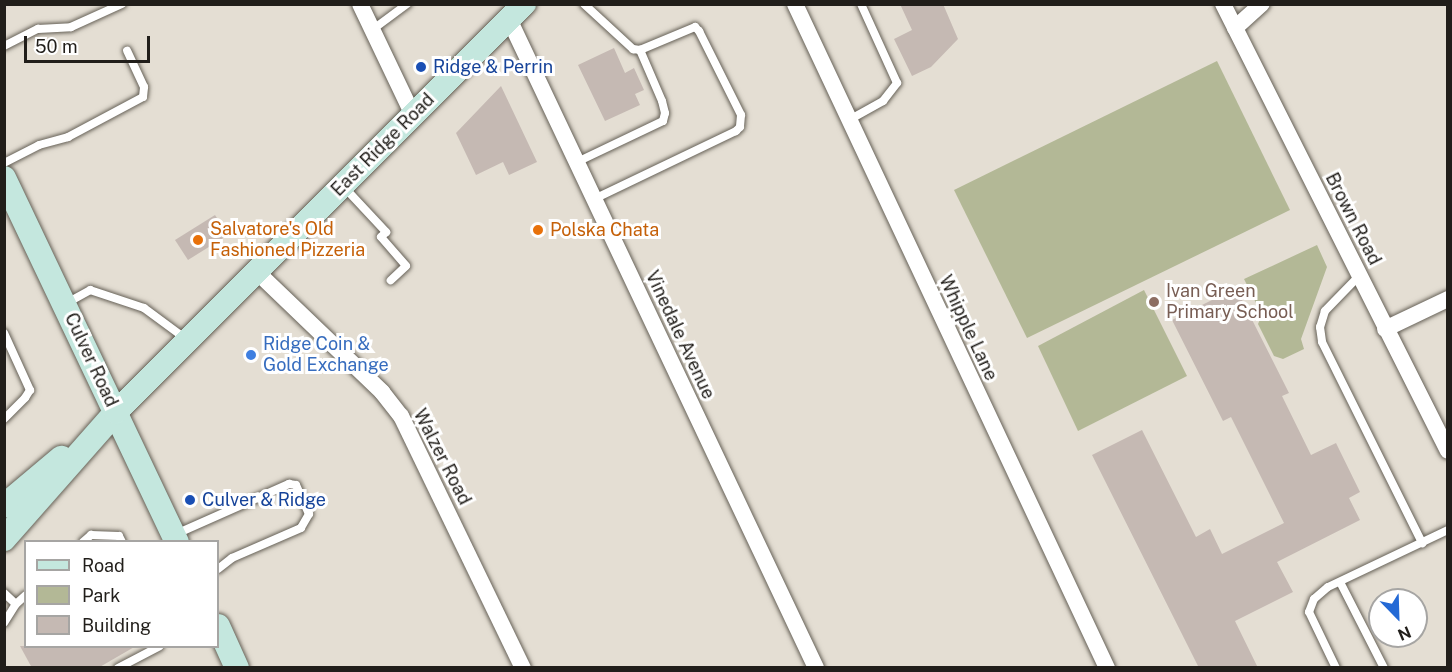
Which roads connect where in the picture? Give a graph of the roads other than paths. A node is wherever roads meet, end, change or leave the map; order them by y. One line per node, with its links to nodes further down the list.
1 (122, 4): 12 (lane)
2 (360, 4): 11 (street)
3 (407, 4): 11 (lane)
4 (584, 4): 13 (lane)
5 (795, 4): 16 (street, Whipple Lane)
6 (861, 4): 16 (lane)
7 (1223, 4): 10 (street, Brown Road)
8 (1262, 4): 10 (street)
9 (516, 12): 15 (main road, East Ridge Road); 17 (street, Vinedale Avenue)
10 (1235, 28): 23 (street, Brown Road)
11 (372, 30): 15 (street)
12 (4, 46)
13 (640, 50): 17 (lane); 21 (lane)
14 (127, 51): 18 (lane)
15 (413, 115): 20 (main road, East Ridge Road)
16 (848, 120): 52 (street, Whipple Lane)
17 (577, 162): 21 (street, Vinedale Avenue)
18 (4, 163)
19 (4, 178): 26 (main road, Culver Road)
20 (342, 185): 22 (main road, East Ridge Road); 24 (lane)
21 (594, 199): 51 (street, Vinedale Avenue)
22 (256, 272): 29 (main road, East Ridge Road); 50 (street, Walzer Road)
23 (1359, 276): 27 (street, Brown Road); 39 (lane)
24 (391, 280)
25 (1448, 299): 27 (street)
26 (64, 304): 29 (lane); 30 (main road, Culver Road)
27 (1385, 329): 32 (street, Brown Road)
28 (4, 333): 31 (lane)
29 (187, 340): 30 (main road, East Ridge Road)
30 (116, 412): 33 (main road, East Ridge Road); 35 (main road, Culver Road); 36 (main road, East Ridge Road)
31 (4, 419)
32 (1448, 452)
33 (4, 506)
34 (1448, 530): 39 (lane)
35 (176, 538): 40 (lane)
36 (4, 539)
37 (85, 540): 38 (lane)
38 (121, 540)
39 (1422, 543): 41 (lane)
40 (219, 568)
41 (1340, 582): 53 (lane); 54 (lane)
42 (4, 593): 44 (lane)
43 (24, 597): 44 (lane)
44 (16, 604): 45 (lane)
45 (4, 623)
46 (219, 628): 49 (main road)
47 (156, 648): 48 (lane)
48 (118, 668)
49 (237, 668)
50 (523, 668)
51 (816, 668)
52 (1107, 668)
53 (1336, 668)
54 (1384, 668)

